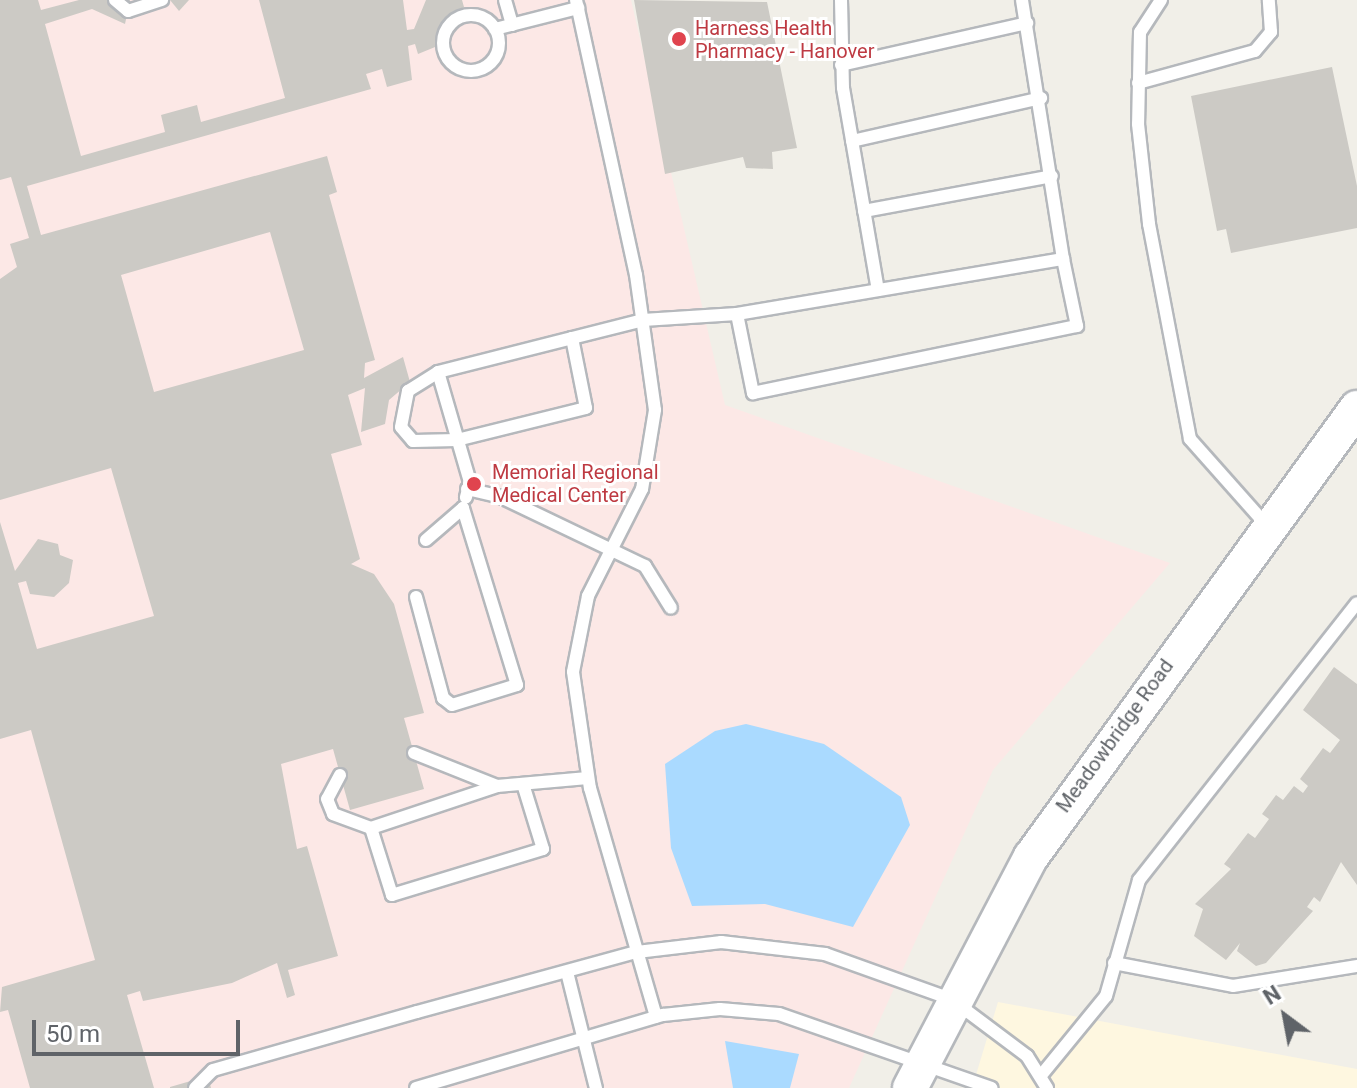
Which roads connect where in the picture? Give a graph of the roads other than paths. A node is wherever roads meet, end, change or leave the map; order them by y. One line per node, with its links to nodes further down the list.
1 (115, 0): 2 (lane)
2 (162, 0)
3 (505, 0): 10 (lane)
4 (841, 0): 12 (lane)
5 (1022, 0): 9 (lane)
6 (1161, 0): 13 (lane)
7 (1269, 0): 13 (lane)
8 (577, 4): 10 (lane); 21 (lane)
9 (1027, 23): 12 (lane); 14 (lane)
10 (512, 25): 11 (lane)
11 (495, 29): 11 (lane)
12 (841, 65): 15 (lane)
13 (1138, 83): 28 (lane)
14 (1041, 98): 15 (lane); 16 (lane)
15 (852, 141): 17 (lane)
16 (1052, 176): 17 (lane); 18 (lane)
17 (864, 211): 19 (lane)
18 (1063, 259): 19 (lane); 20 (lane)
19 (878, 290): 20 (lane)
20 (737, 314): 21 (lane)
21 (643, 320): 22 (lane); 30 (lane)
22 (572, 338): 23 (lane); 25 (lane)
23 (438, 372): 25 (lane); 25 (lane)
24 (1357, 408): 28 (main road, Meadowbridge Road)
25 (457, 440): 26 (lane)
26 (467, 489): 27 (lane); 30 (lane)
27 (463, 508): 29 (lane); 31 (lane)
28 (1268, 527): 44 (main road, Meadowbridge Road)
29 (426, 540)
30 (611, 551): 33 (lane); 36 (lane)
31 (416, 597)
32 (1357, 603): 41 (lane)
33 (671, 608)
34 (414, 753): 38 (lane)
35 (340, 775): 39 (lane)
36 (588, 778): 37 (lane); 40 (lane)
37 (523, 784): 38 (lane); 39 (lane)
38 (497, 786): 39 (lane)
39 (371, 828)
40 (637, 952): 43 (lane); 44 (lane); 45 (lane)
41 (1114, 963): 42 (lane); 47 (lane)
42 (1357, 966)
43 (567, 972): 46 (lane); 49 (lane)
44 (951, 999): 47 (lane); 48 (main road, Meadowbridge Road)
45 (656, 1017): 46 (lane); 48 (lane)
46 (588, 1037): 50 (lane); 51 (lane)
47 (1043, 1073): 53 (lane)
48 (914, 1077): 52 (lane)
49 (195, 1088)
50 (416, 1088)
51 (596, 1088)
52 (992, 1088)
53 (1047, 1088)

